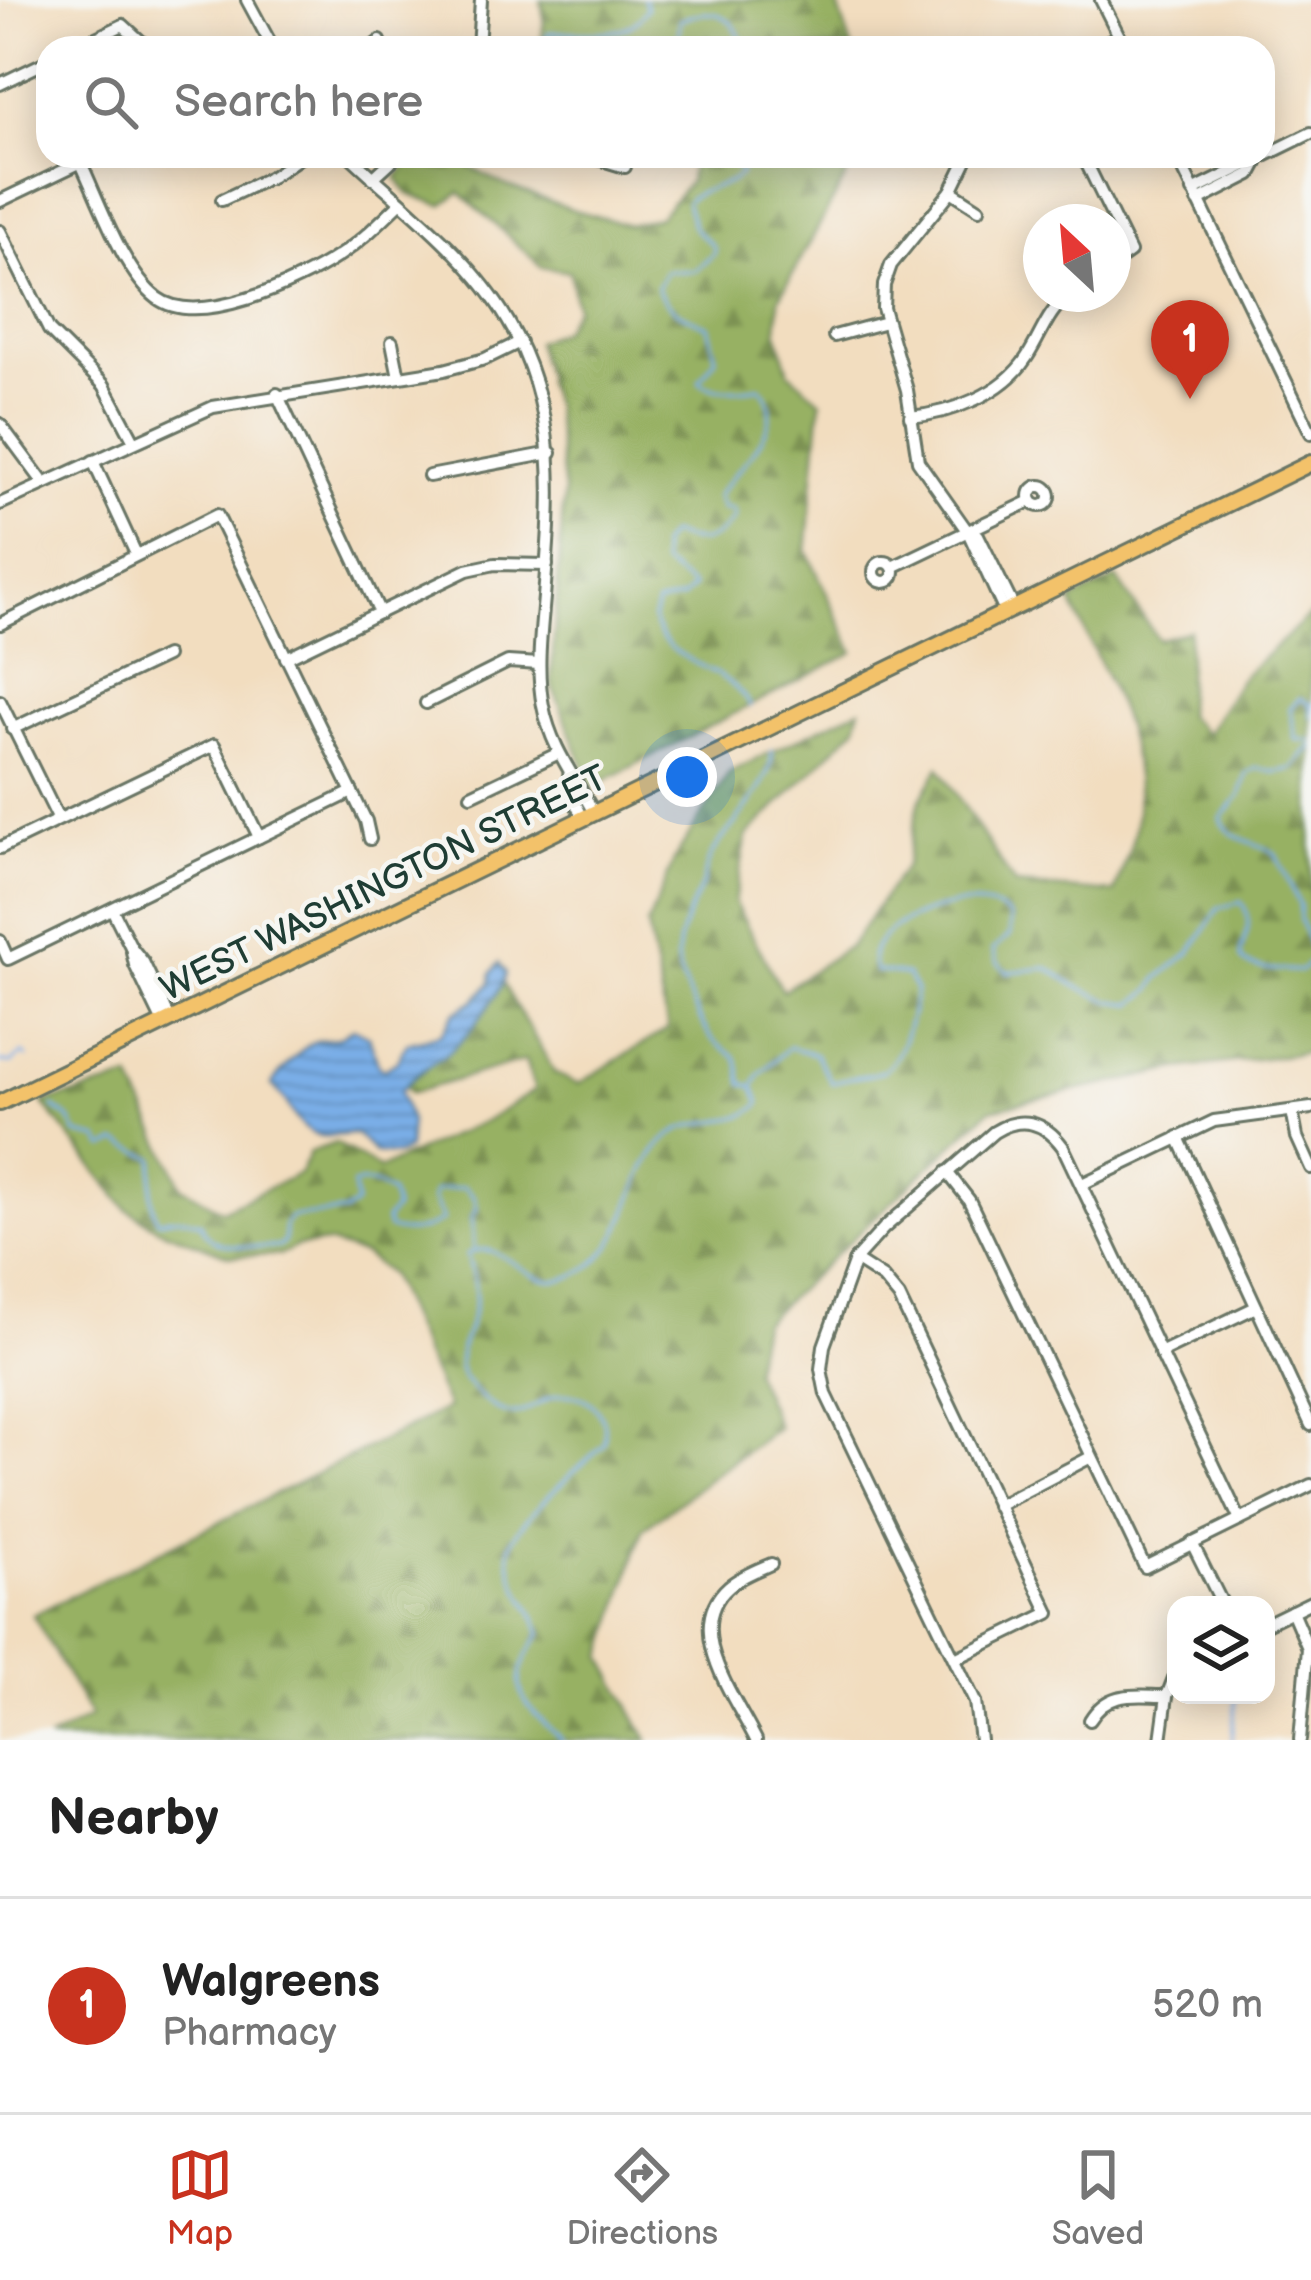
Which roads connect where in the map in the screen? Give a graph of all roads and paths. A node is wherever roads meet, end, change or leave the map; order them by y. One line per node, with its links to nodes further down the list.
1 (247, 0): 6 (street)
2 (481, 0): 7 (street)
3 (1101, 0): 8 (street)
4 (101, 36): 5 (street)
5 (134, 36)
6 (266, 36)
7 (479, 36)
8 (1117, 36)
9 (36, 67): 10 (street)
10 (0, 84)
11 (1311, 133): 12 (street)
12 (1275, 147)
13 (70, 168): 26 (street)
14 (83, 168): 27 (street)
15 (285, 168): 25 (street)
16 (363, 168): 22 (street)
17 (384, 168): 22 (street)
18 (962, 168): 23 (street)
19 (1089, 168): 28 (street)
20 (1183, 168): 24 (street)
21 (1239, 168): 24 (street)
22 (373, 178): 27 (street)
23 (950, 191): 29 (street); 32 (street)
24 (1196, 196): 40 (street)
25 (222, 200)
26 (0, 201)
27 (400, 203): 35 (street)
28 (1106, 204)
29 (979, 209)
30 (0, 231): 41 (street)
31 (1051, 312): 38 (street)
32 (886, 322): 33 (street); 38 (street)
33 (834, 336)
34 (392, 341): 36 (street)
35 (520, 342): 36 (street); 42 (street)
36 (399, 376): 37 (street)
37 (277, 394): 41 (street); 54 (street)
38 (910, 417): 49 (street)
39 (0, 424): 46 (street)
40 (1311, 433)
41 (134, 442): 43 (street)
42 (551, 453): 45 (street); 51 (street)
43 (93, 461): 46 (street); 50 (street)
44 (1311, 463): 53 (main road, WEST WASHINGTON STREET)
45 (429, 476)
46 (43, 482): 48 (street)
47 (1031, 501): 49 (street)
48 (0, 504)
49 (968, 532): 52 (street); 53 (street)
50 (136, 554): 55 (street); 57 (street)
51 (547, 565): 54 (street); 58 (street)
52 (893, 567)
53 (1010, 610): 65 (main road, WEST WASHINGTON STREET)
54 (380, 613): 57 (street)
55 (0, 624)
56 (166, 656): 61 (street)
57 (286, 658): 63 (street)
58 (539, 664): 60 (street); 62 (street)
59 (0, 700): 61 (street)
60 (426, 703)
61 (12, 729): 66 (street)
62 (559, 753): 64 (street); 65 (street)
63 (352, 792): 67 (street); 68 (street)
64 (471, 795)
65 (588, 816): 72 (main road, WEST WASHINGTON STREET)
66 (58, 818): 67 (street); 69 (street)
67 (259, 836): 70 (street)
68 (370, 839)
69 (0, 848)
70 (112, 909): 71 (street); 72 (street)
71 (0, 941)
72 (167, 1021): 73 (main road, WEST WASHINGTON STREET)
73 (0, 1102)
74 (1311, 1108): 75 (street)
75 (1292, 1111): 76 (street); 77 (street)
76 (1178, 1137): 79 (street); 81 (street)
77 (1311, 1168)
78 (947, 1172): 79 (street); 80 (street); 84 (street)
79 (1082, 1184): 82 (street)
80 (855, 1260): 86 (street); 94 (street)
81 (1256, 1306): 82 (street); 83 (street)
82 (1160, 1353): 87 (street)
83 (1311, 1425)
84 (1091, 1457): 86 (street); 88 (street)
85 (1311, 1485): 87 (street)
86 (998, 1506): 94 (street)
87 (1240, 1520): 88 (street)
88 (1192, 1543): 90 (street)
89 (771, 1564): 98 (street)
90 (1218, 1596)
91 (1311, 1602): 92 (street)
92 (1292, 1611): 93 (street); 96 (street)
93 (1275, 1620)
94 (955, 1659): 99 (street)
95 (1167, 1696): 97 (street); 100 (street)
96 (1308, 1717): 101 (street)
97 (1090, 1720)
98 (756, 1740)
99 (980, 1740)
100 (1161, 1740)
101 (1300, 1740)

